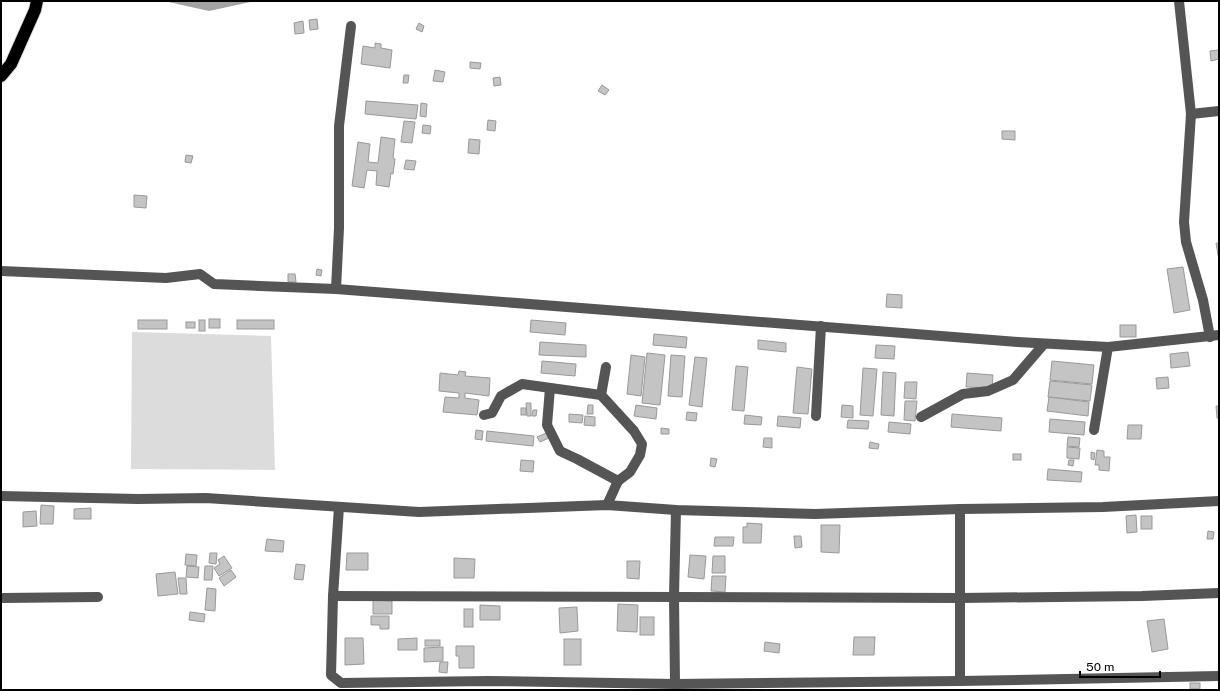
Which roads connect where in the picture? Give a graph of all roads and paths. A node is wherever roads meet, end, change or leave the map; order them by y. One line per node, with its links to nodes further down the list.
1 (37, 1): 4 (highway)
2 (1179, 1): 6 (street)
3 (351, 26): 8 (street)
4 (1, 76)
5 (1219, 111): 6 (street)
6 (1191, 114): 10 (street)
7 (1, 271): 8 (street)
8 (336, 289): 9 (street)
9 (821, 326): 11 (street); 17 (street)
10 (1214, 336): 12 (street)
11 (1044, 344): 12 (street); 18 (street)
12 (1108, 347): 19 (street)
13 (606, 367): 15 (street)
14 (550, 388): 15 (street); 16 (street); 20 (street)
15 (601, 396): 20 (street)
16 (484, 415)
17 (816, 416)
18 (920, 417)
19 (1094, 430)
20 (618, 481): 23 (street)
21 (1, 496): 24 (street)
22 (1219, 501): 25 (street)
23 (607, 506): 24 (street); 26 (street)
24 (339, 507): 28 (street)
25 (960, 509): 26 (street); 32 (street)
26 (676, 510): 29 (street)
27 (1219, 592): 32 (street)
28 (333, 596): 29 (street); 35 (street)
29 (674, 596): 32 (street); 35 (street)
30 (98, 597): 31 (street)
31 (1, 598)
32 (960, 598): 34 (street)
33 (1219, 676): 34 (street)
34 (960, 681): 35 (street)
35 (675, 684)

